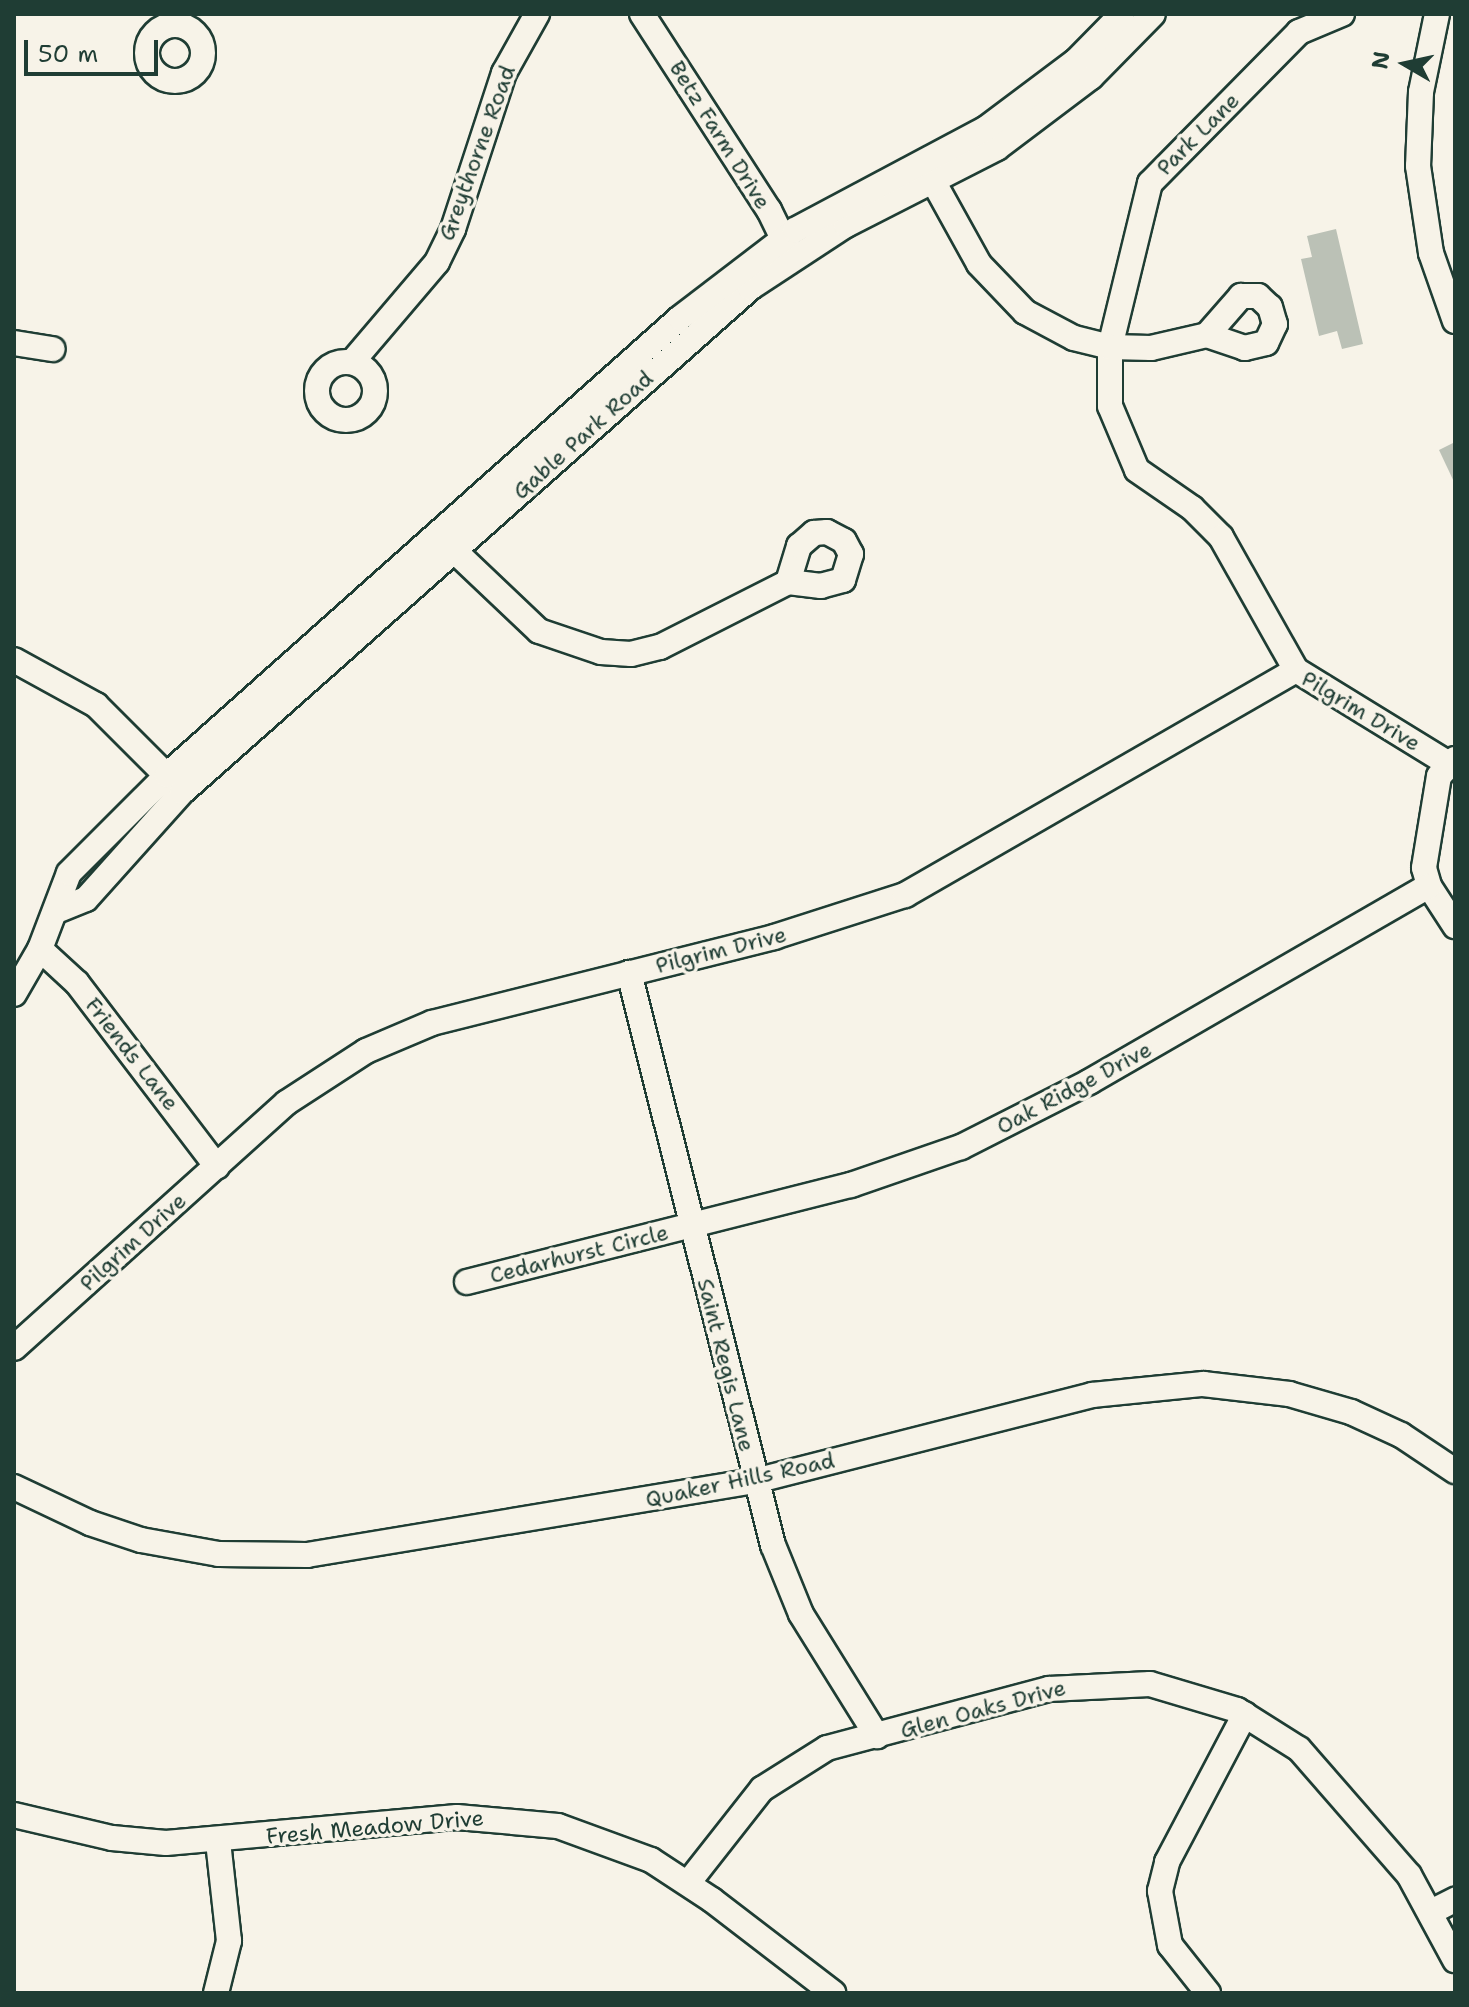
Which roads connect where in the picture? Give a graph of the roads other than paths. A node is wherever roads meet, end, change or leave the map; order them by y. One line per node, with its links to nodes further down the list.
1 (537, 14): 14 (street, Greythorne Road)
2 (642, 14): 8 (street, Betz Farm Drive)
3 (1122, 14): 7 (street, Gable Park Road)
4 (1153, 14): 7 (street, Gable Park Road)
5 (1342, 14): 12 (street, Park Lane)
6 (1437, 14): 9 (street)
7 (928, 173): 8 (street, Gable Park Road); 12 (street)
8 (787, 249): 15 (street, Gable Park Road)
9 (1455, 321)
10 (1207, 335): 12 (street)
11 (14, 343): 13 (street)
12 (1110, 347): 18 (street, Park Lane)
13 (53, 349)
14 (352, 362)
15 (446, 543): 16 (street); 20 (street, Gable Park Road)
16 (788, 582)
17 (14, 660): 20 (street)
18 (1296, 670): 19 (street, Pilgrim Drive); 24 (street, Pilgrim Drive)
19 (1452, 761): 21 (street)
20 (175, 784): 23 (street, Gable Park Road)
21 (1429, 886): 22 (street); 27 (street, Oak Ridge Drive)
22 (1455, 926)
23 (40, 949): 25 (street, Gable Park Road); 26 (street, Friends Lane)
24 (629, 973): 26 (street, Pilgrim Drive); 27 (street, Saint Regis Lane)
25 (14, 994)
26 (217, 1167): 29 (street, Pilgrim Drive)
27 (691, 1226): 28 (street, Cedarhurst Circle); 31 (street, Saint Regis Lane)
28 (467, 1282)
29 (14, 1348)
30 (1455, 1471): 31 (street, Quaker Hills Road)
31 (755, 1481): 32 (street, Quaker Hills Road); 34 (street, Saint Regis Lane)
32 (14, 1487)
33 (1245, 1714): 34 (street, Glen Oaks Drive); 38 (street, Glen Oaks Drive); 42 (street)
34 (877, 1736): 37 (street, Glen Oaks Drive)
35 (14, 1815): 36 (street, Fresh Meadow Drive)
36 (218, 1841): 37 (street, Fresh Meadow Drive); 40 (street)
37 (688, 1883): 41 (street, Fresh Meadow Drive)
38 (1444, 1905): 39 (street, Glen Oaks Drive)
39 (1455, 1960)
40 (216, 1993)
41 (833, 1993)
42 (1208, 1993)

